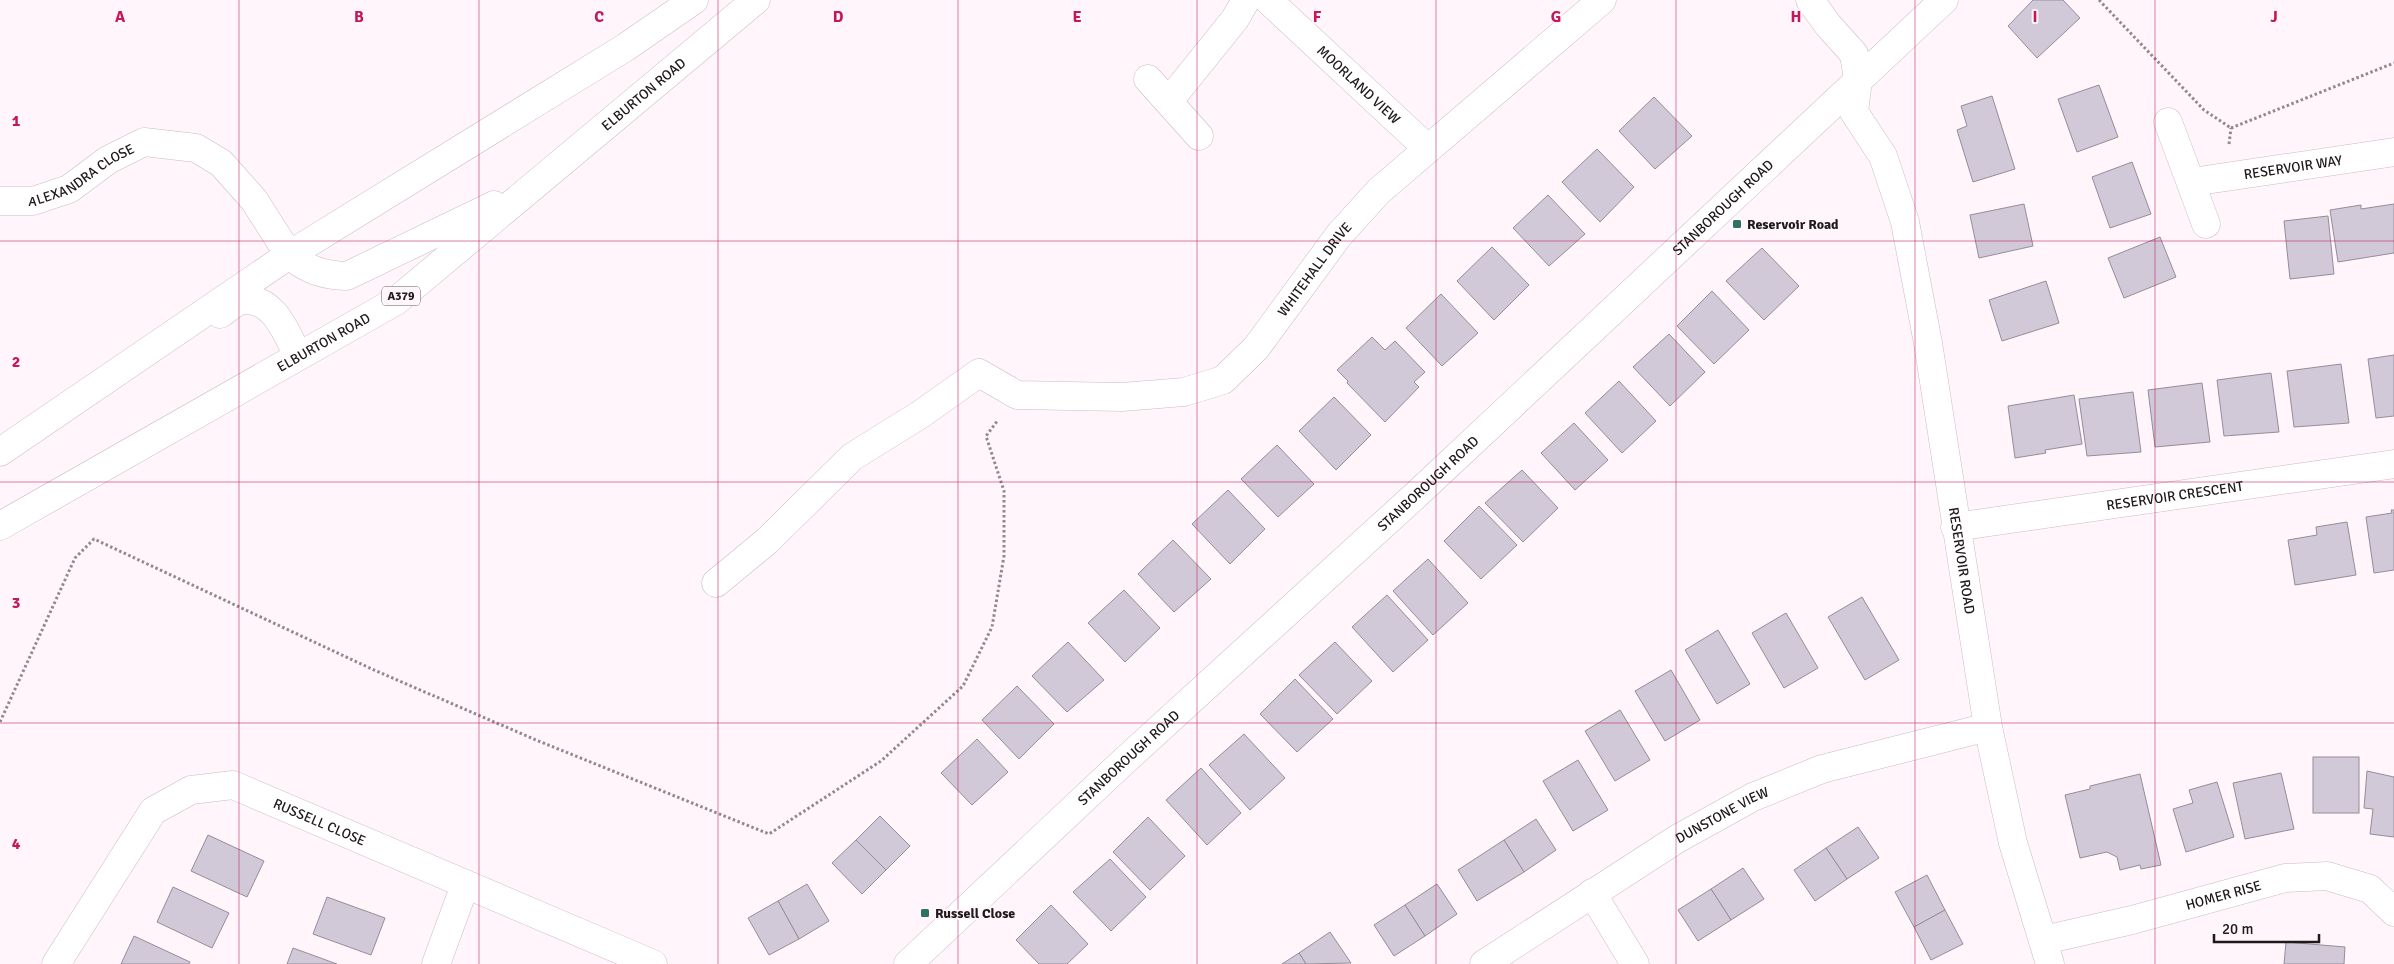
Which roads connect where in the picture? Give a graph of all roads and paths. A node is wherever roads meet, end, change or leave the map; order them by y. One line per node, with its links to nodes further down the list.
1 (694, 0): 21 (street)
2 (756, 0): 18 (street, ELBURTON ROAD / A379)
3 (1268, 0): 15 (street, MOORLAND VIEW)
4 (1602, 0): 15 (street, WHITEHALL DRIVE)
5 (1810, 0): 11 (street, RESERVOIR ROAD)
6 (1944, 0): 11 (street, STANBOROUGH ROAD)
7 (2099, 0): 9 (path)
8 (1241, 10): 12 (street)
9 (2394, 63)
10 (1148, 79): 12 (street)
11 (1858, 80): 28 (street, RESERVOIR ROAD); 39 (street, STANBOROUGH ROAD)
12 (1169, 101): 14 (street)
13 (2168, 122): 17 (street)
14 (1199, 136)
15 (1427, 148): 24 (street, WHITEHALL DRIVE)
16 (2394, 152): 17 (street, RESERVOIR WAY)
17 (2192, 182): 20 (street)
18 (532, 187): 21 (street, A379); 22 (street, ELBURTON ROAD / A379)
19 (0, 201): 21 (street, ALEXANDRA CLOSE)
20 (2206, 224)
21 (289, 255): 23 (street)
22 (298, 356): 23 (street); 27 (street, ELBURTON ROAD / A379)
23 (119, 370): 25 (street)
24 (1017, 395): 29 (street, WHITEHALL DRIVE); 30 (path)
25 (0, 452)
26 (2394, 464): 28 (street, RESERVOIR CRESCENT)
27 (0, 526)
28 (1955, 527): 31 (street, RESERVOIR ROAD)
29 (716, 583)
30 (0, 722)
31 (1988, 727): 33 (street, DUNSTONE VIEW); 35 (street, RESERVOIR ROAD)
32 (465, 886): 36 (street, RUSSELL CLOSE); 37 (street); 38 (street, RUSSELL CLOSE)
33 (1592, 893): 40 (street, DUNSTONE VIEW); 41 (street)
34 (2394, 912): 35 (street, HOMER RISE)
35 (2047, 952)
36 (56, 964)
37 (436, 964)
38 (653, 964)
39 (908, 964)
40 (1484, 964)
41 (1635, 964)

